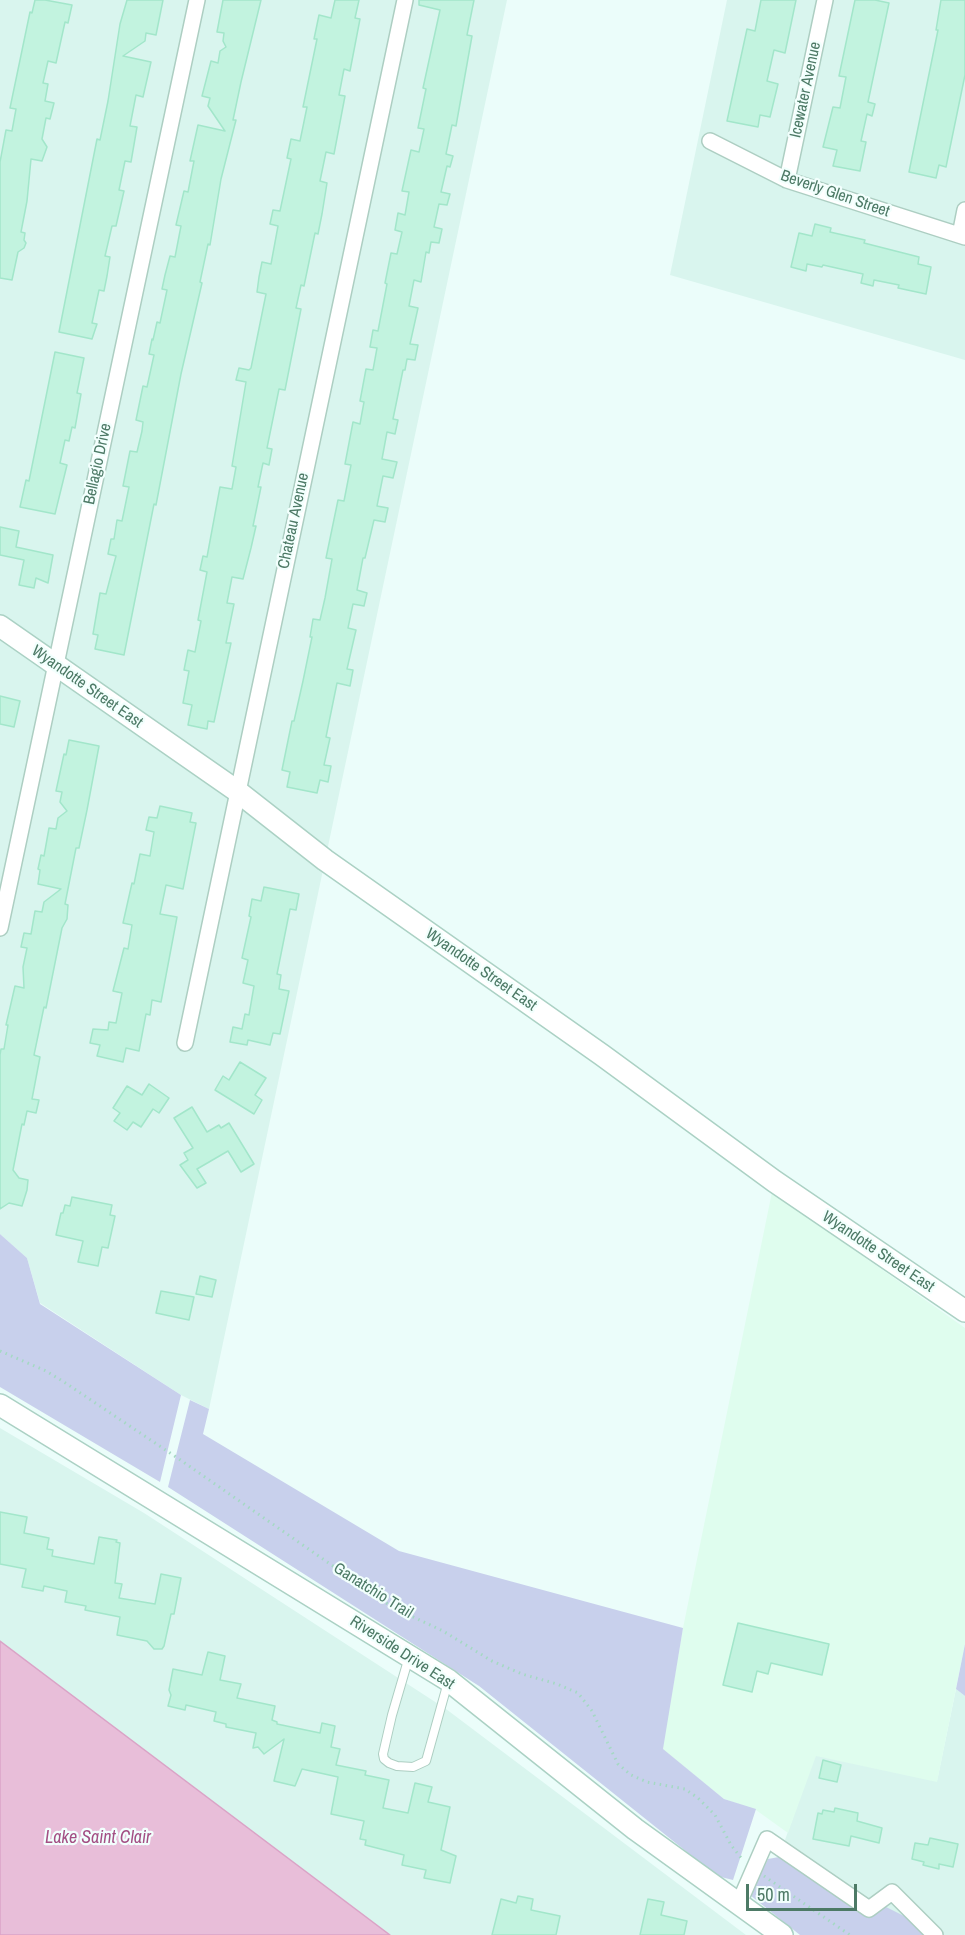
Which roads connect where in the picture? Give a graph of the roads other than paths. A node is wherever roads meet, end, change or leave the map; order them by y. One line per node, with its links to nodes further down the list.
1 (197, 0): 9 (street, Bellagio Drive)
2 (405, 0): 10 (street, Chateau Avenue)
3 (825, 0): 5 (street, Icewater Avenue)
4 (710, 141): 5 (street, Beverly Glen Street)
5 (787, 180): 7 (street, Beverly Glen Street)
6 (965, 210): 7 (street)
7 (962, 236)
8 (0, 626): 9 (street, Wyandotte Street East)
9 (55, 665): 10 (street, Wyandotte Street East); 11 (street, Bellagio Drive)
10 (237, 791): 12 (street, Chateau Avenue); 13 (street, Wyandotte Street East)
11 (0, 928)
12 (185, 1043)
13 (965, 1311)
14 (0, 1405): 15 (street, Riverside Drive East)
15 (409, 1656): 16 (street, Riverside Drive East); 16 (lane)
16 (448, 1680): 17 (street, Riverside Drive East)
17 (739, 1903): 18 (street, Riverside Drive East); 19 (street)
18 (782, 1935)
19 (935, 1935)

